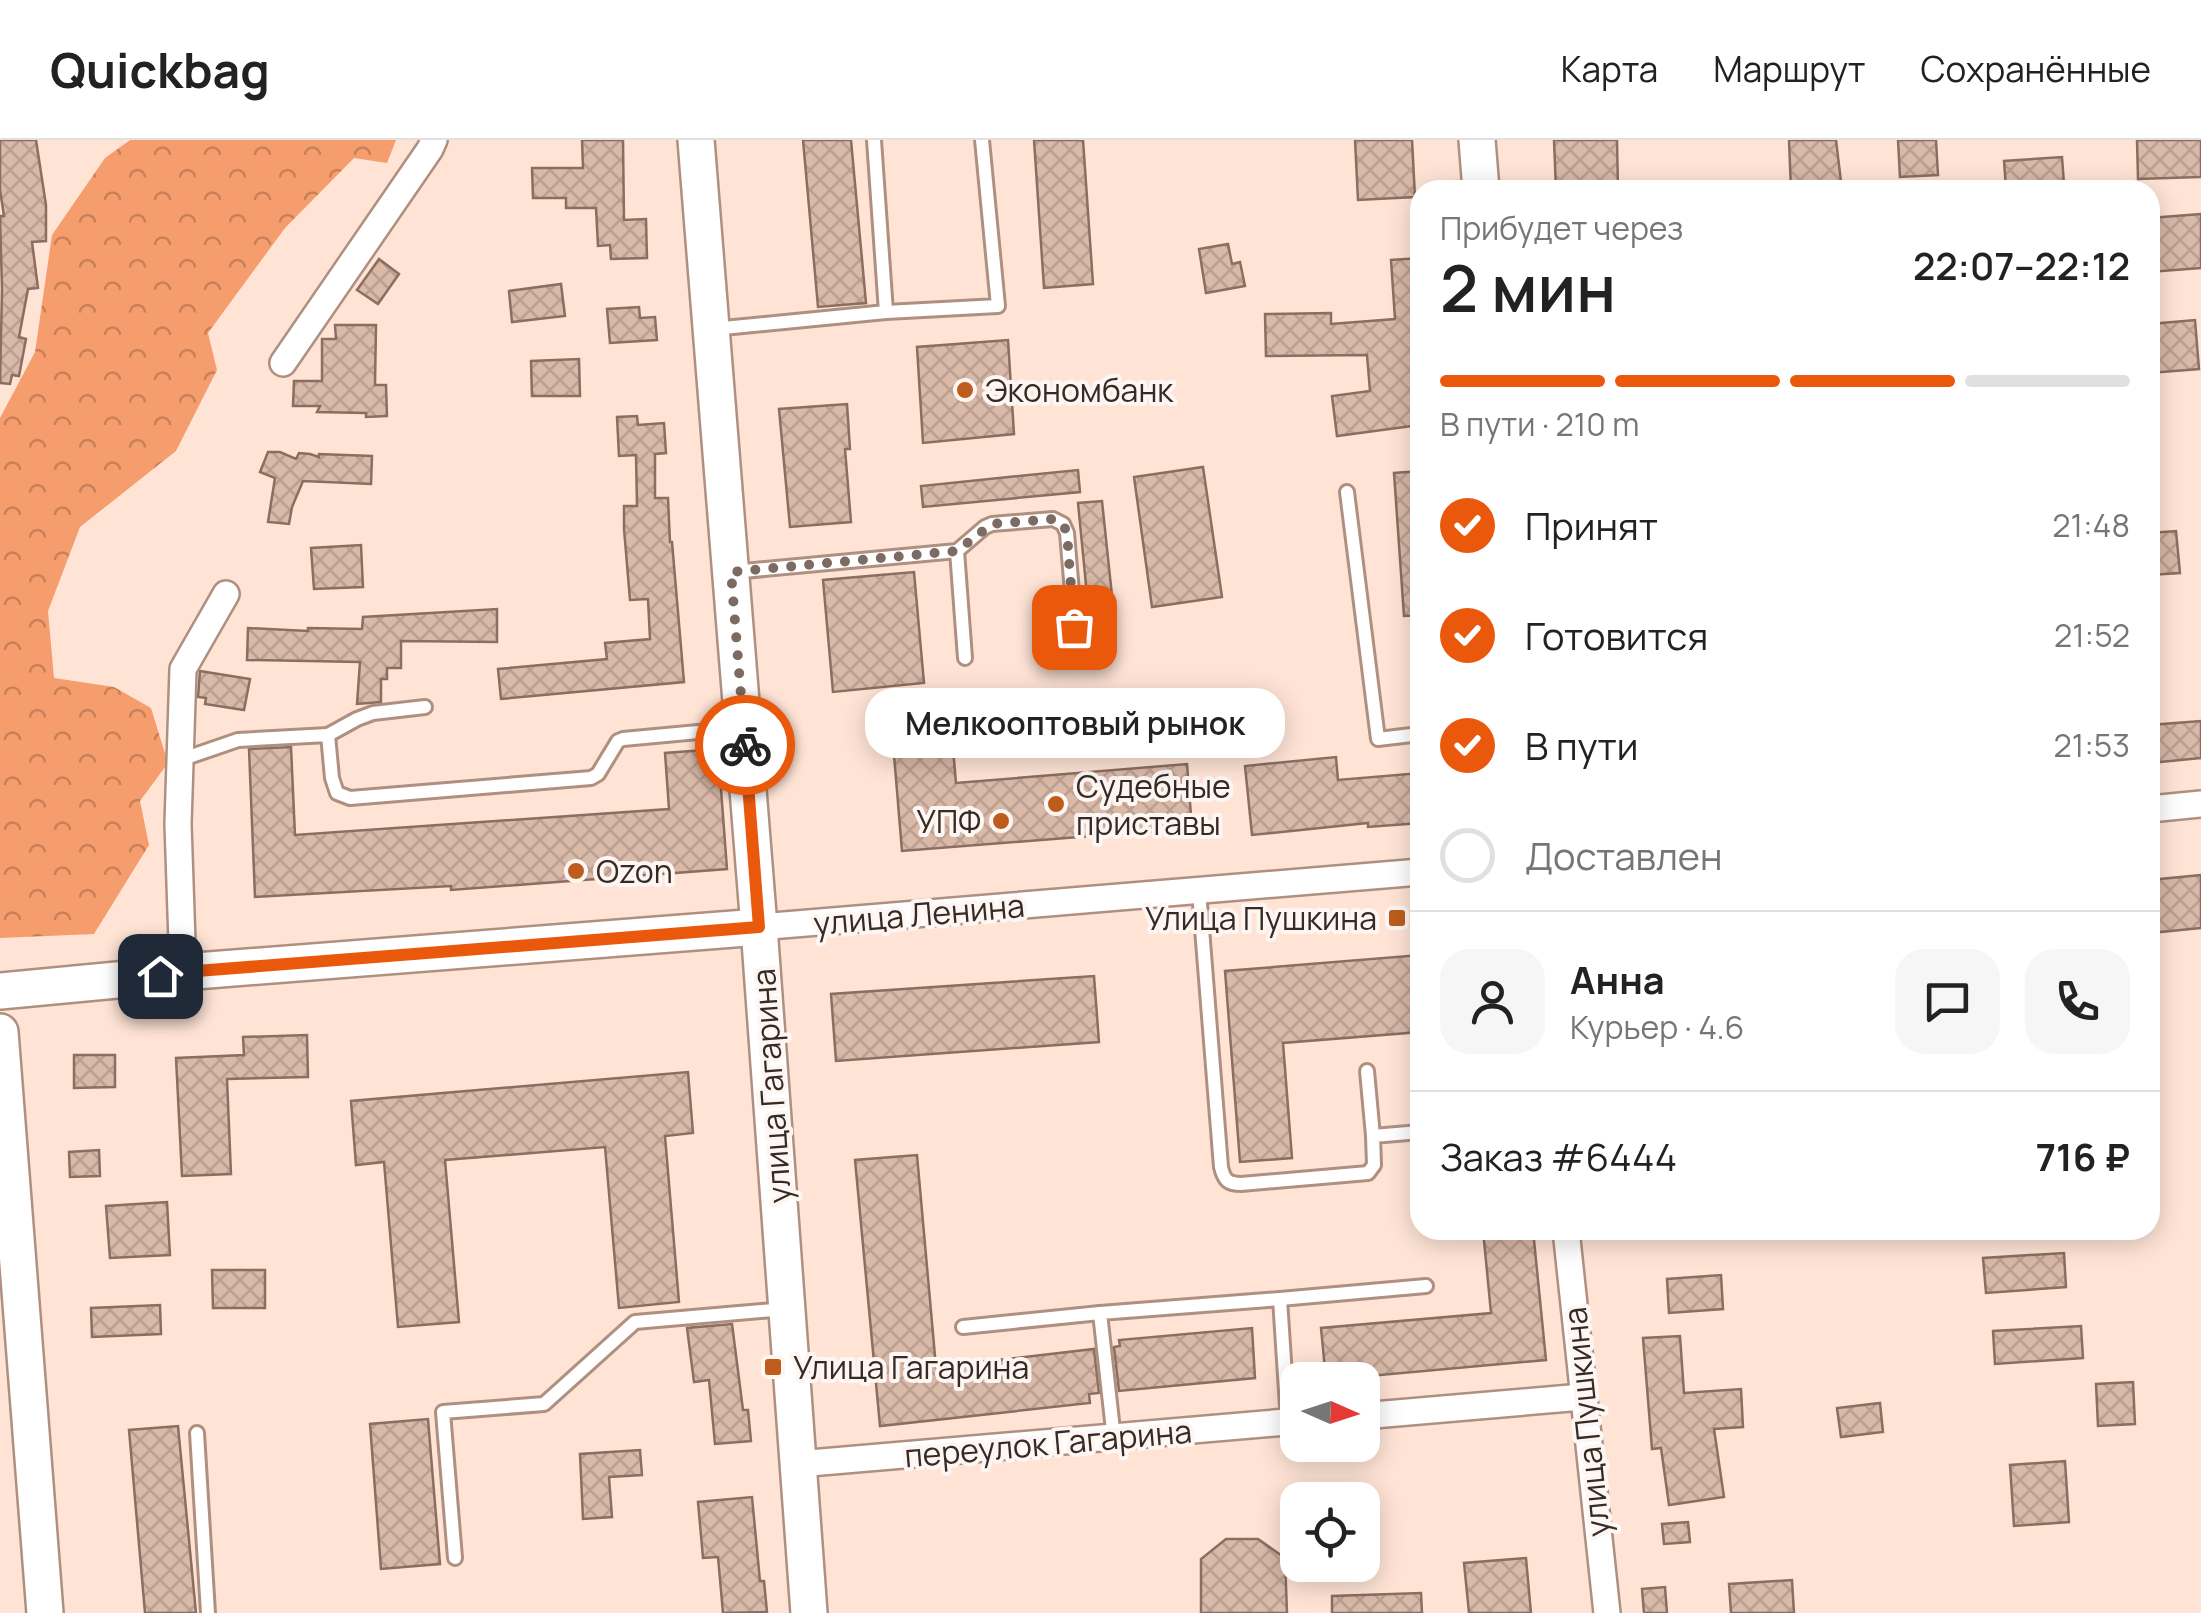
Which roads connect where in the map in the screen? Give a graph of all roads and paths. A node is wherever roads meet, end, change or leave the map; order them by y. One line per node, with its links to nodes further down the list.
1 (434, 140): 9 (street)
2 (696, 140): 8 (street, улица Гагарина)
3 (874, 140): 7 (lane)
4 (982, 140): 7 (lane)
5 (1477, 140): 6 (street)
6 (1480, 180)
7 (886, 312): 8 (lane)
8 (712, 329): 12 (street, улица Гагарина)
9 (284, 363)
10 (1348, 492): 19 (lane)
11 (957, 551): 12 (lane); 14 (lane); 15 (lane)
12 (731, 572): 17 (street, улица Гагарина)
13 (226, 594): 20 (street)
14 (1074, 627)
15 (966, 658)
16 (425, 707): 18 (lane)
17 (744, 728): 18 (lane); 25 (street, улица Гагарина)
18 (328, 735): 20 (lane)
19 (1410, 735)
20 (180, 760): 26 (street)
21 (2201, 804): 22 (street)
22 (2160, 808)
23 (1410, 873): 24 (street, улица Ленина)
24 (1199, 891): 25 (street, улица Ленина); 31 (lane)
25 (759, 927): 26 (street, улица Ленина); 35 (street, улица Гагарина)
26 (184, 972): 27 (street, улица Ленина)
27 (0, 990)
28 (0, 1032): 46 (street)
29 (1367, 1071): 31 (lane)
30 (1410, 1133): 31 (lane)
31 (1372, 1136)
32 (1567, 1240): 39 (street, улица Пушкина)
33 (1426, 1286): 34 (lane)
34 (1280, 1299): 36 (lane); 38 (lane)
35 (787, 1309): 44 (street, улица Гагарина); 45 (lane)
36 (1100, 1313): 37 (lane); 43 (lane)
37 (962, 1326)
38 (1287, 1362)
39 (1582, 1396): 40 (street); 49 (street, улица Пушкина)
40 (1380, 1414)
41 (1280, 1423): 43 (street, переулок Гагарина)
42 (197, 1434): 47 (lane)
43 (1114, 1438): 44 (street, переулок Гагарина)
44 (798, 1464): 48 (street, улица Гагарина)
45 (455, 1558)
46 (45, 1613)
47 (208, 1613)
48 (809, 1613)
49 (1607, 1613)

